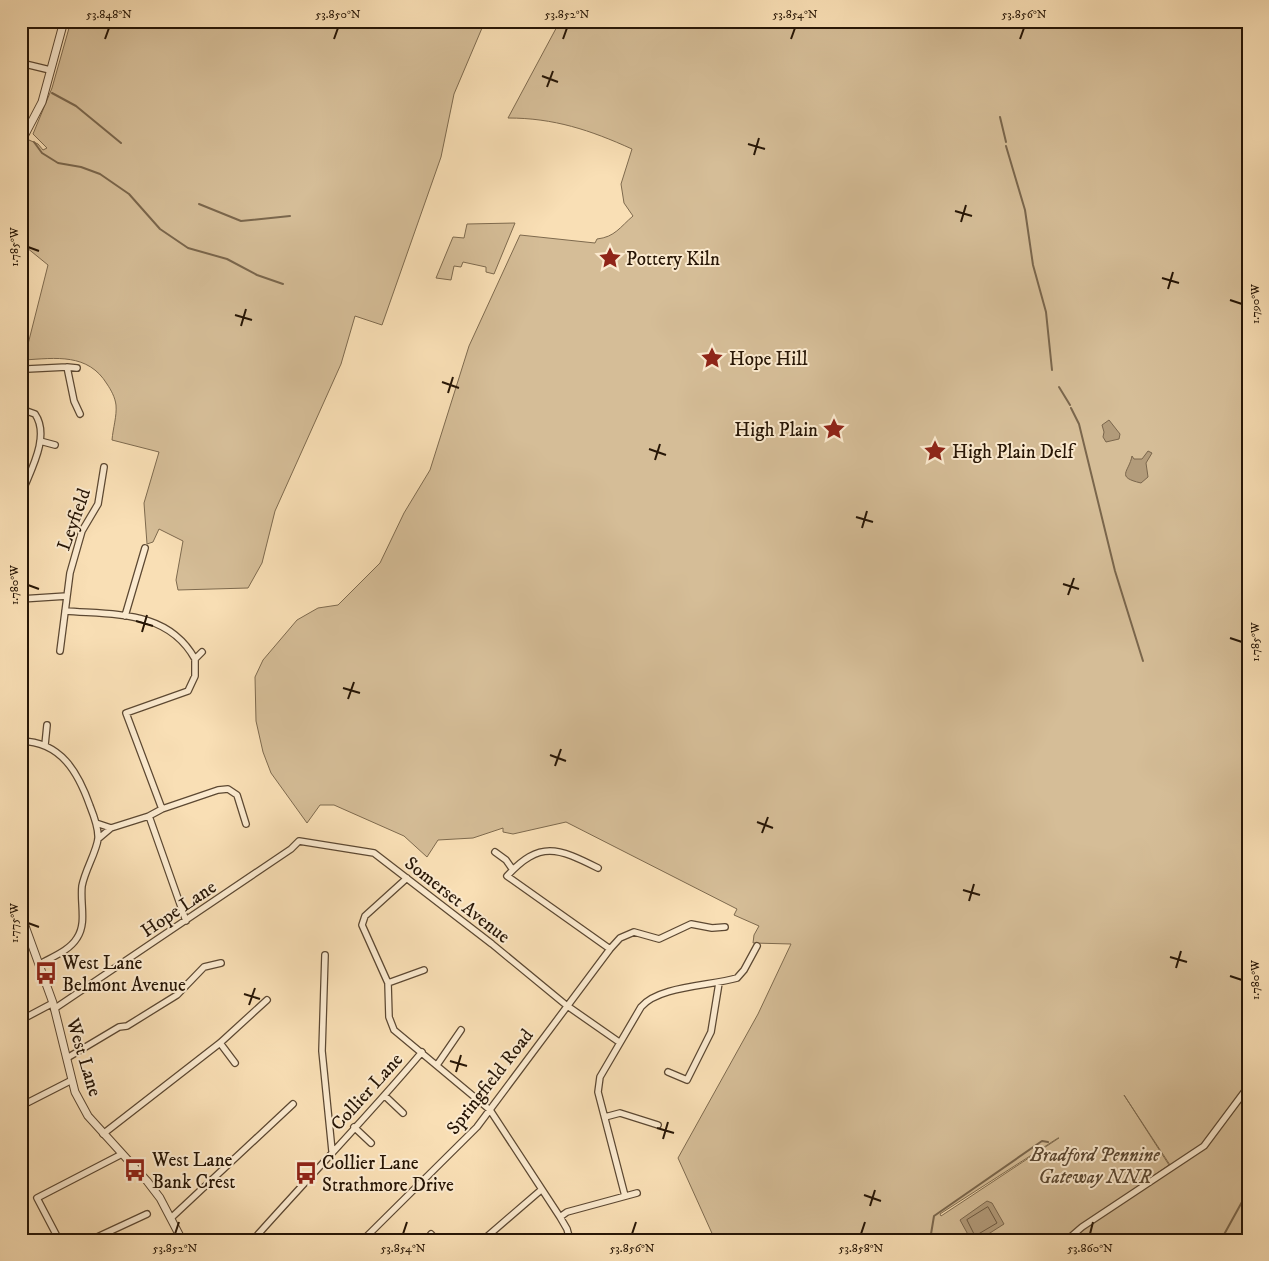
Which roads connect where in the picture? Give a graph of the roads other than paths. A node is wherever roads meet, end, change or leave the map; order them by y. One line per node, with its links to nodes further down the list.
1 (64, 21): 3 (street)
2 (21, 63): 3 (street)
3 (50, 70): 4 (street)
4 (21, 142)
5 (21, 366): 6 (street)
6 (67, 367): 7 (street); 9 (street)
7 (76, 368)
8 (21, 409): 10 (street)
9 (80, 414)
10 (40, 441): 11 (street); 13 (street)
11 (55, 445)
12 (104, 467): 15 (street, Leyfield)
13 (21, 495)
14 (145, 548): 18 (street)
15 (67, 596): 16 (street); 17 (street, Leyfield)
16 (21, 599)
17 (65, 611): 18 (street); 19 (street, Leyfield)
18 (124, 616): 21 (street)
19 (60, 651)
20 (202, 652): 21 (street)
21 (195, 659): 25 (street)
22 (47, 725): 24 (street)
23 (21, 741): 24 (street)
24 (45, 745): 27 (street)
25 (162, 809): 26 (street); 28 (street)
26 (149, 816): 29 (street); 37 (street)
27 (96, 823): 29 (street); 30 (street)
28 (246, 824)
29 (112, 828): 30 (street)
30 (98, 839): 43 (street)
31 (319, 845): 35 (street, Somerset Avenue); 37 (street, Hope Lane)
32 (495, 852): 34 (street)
33 (598, 868): 34 (street)
34 (513, 870): 40 (street)
35 (407, 878): 45 (street); 48 (street, Somerset Avenue)
36 (22, 916): 43 (street, West Lane)
37 (186, 921): 49 (street, Hope Lane)
38 (725, 927): 40 (street, Springfield Road)
39 (757, 946): 46 (street)
40 (610, 949): 48 (street, Springfield Road)
41 (325, 955): 71 (street)
42 (221, 963): 55 (street)
43 (40, 964): 49 (street, West Lane)
44 (424, 970): 45 (street)
45 (388, 983): 54 (street)
46 (719, 983): 52 (street); 58 (street)
47 (267, 1000): 53 (street)
48 (566, 1005): 52 (street, Somerset Avenue); 64 (street, Springfield Road)
49 (54, 1006): 50 (street, Hope Lane); 55 (street, West Lane)
50 (21, 1020)
51 (461, 1030): 57 (street)
52 (619, 1042): 66 (street)
53 (220, 1043): 56 (street); 69 (street)
54 (422, 1052): 57 (street); 61 (street, Collier Lane)
55 (67, 1058): 59 (street, West Lane)
56 (235, 1063)
57 (437, 1065): 64 (street)
58 (668, 1072)
59 (72, 1080): 63 (street); 69 (street, West Lane)
60 (1248, 1087): 88 (street)
61 (385, 1096): 65 (street); 68 (street, Collier Lane)
62 (293, 1104): 78 (street)
63 (21, 1106)
64 (490, 1110): 73 (street); 84 (street, Springfield Road)
65 (403, 1113)
66 (605, 1117): 67 (street); 75 (street)
67 (658, 1125)
68 (354, 1127): 70 (street); 71 (street, Collier Lane)
69 (103, 1134): 72 (street, West Lane)
70 (371, 1143)
71 (332, 1152): 83 (street, Collier Lane)
72 (122, 1154): 78 (street, West Lane); 80 (street)
73 (542, 1190): 77 (street); 86 (street)
74 (637, 1193): 75 (street)
75 (625, 1196): 77 (street)
76 (147, 1214): 81 (street)
77 (560, 1217): 87 (street)
78 (171, 1218): 82 (street, West Lane)
79 (431, 1234): 85 (street)
80 (59, 1240)
81 (91, 1240)
82 (182, 1240)
83 (253, 1240)
84 (363, 1240)
85 (436, 1240)
86 (483, 1240)
87 (570, 1240)
88 (1067, 1240)

